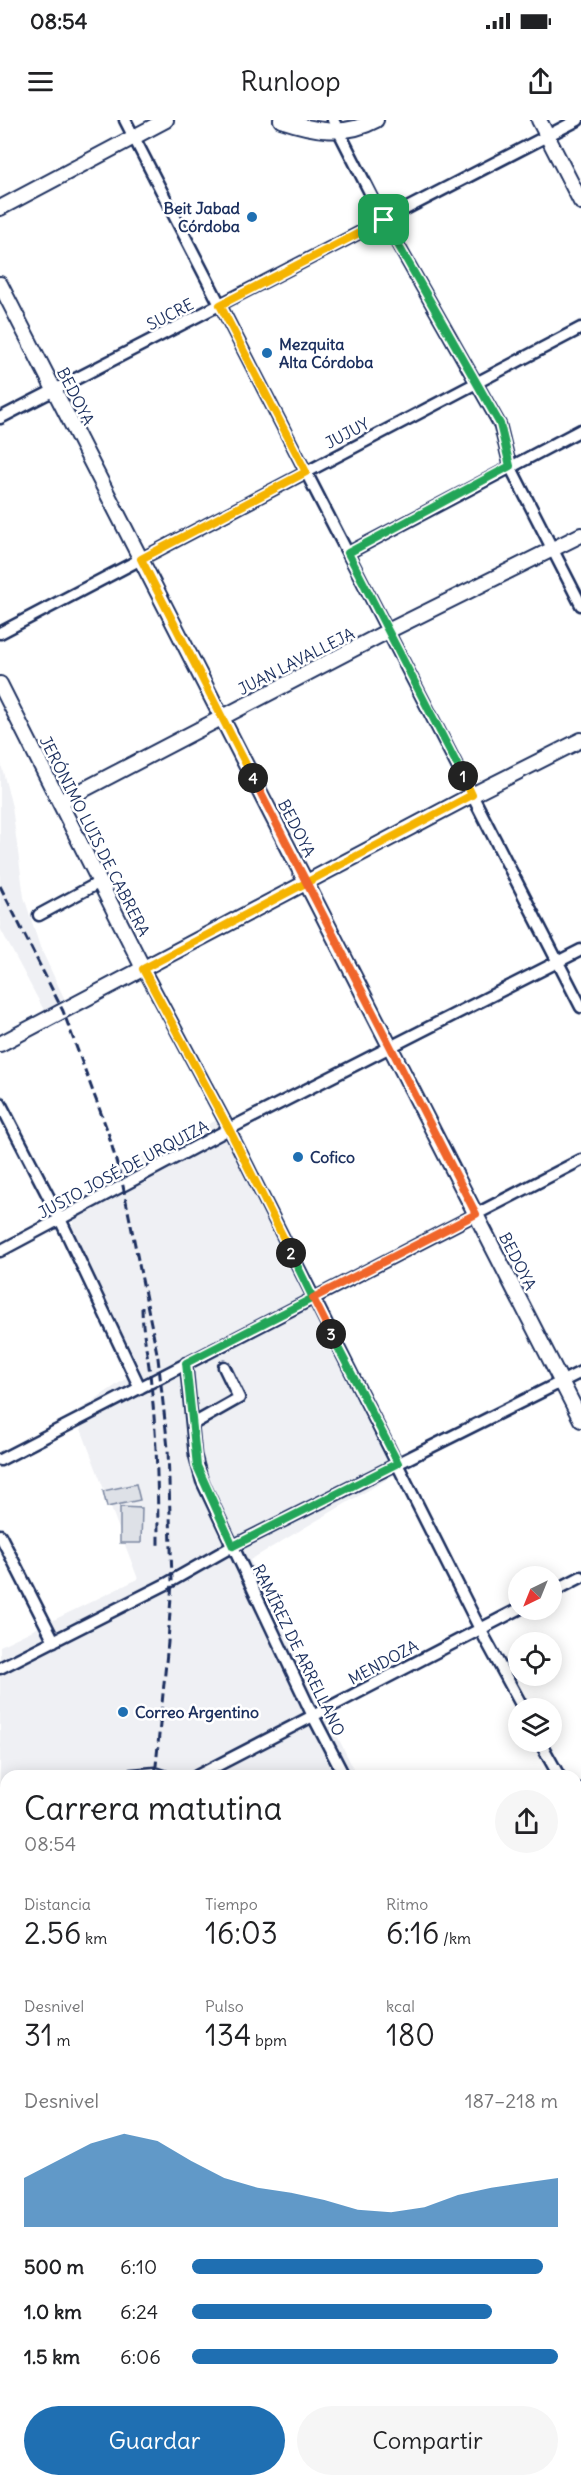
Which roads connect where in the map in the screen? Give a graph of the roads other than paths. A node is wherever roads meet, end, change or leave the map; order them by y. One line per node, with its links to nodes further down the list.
1 (125, 120): 8 (street)
2 (166, 120): 8 (main road)
3 (281, 120): 7 (main road)
4 (376, 120): 7 (main road)
5 (539, 120): 9 (main road)
6 (578, 120): 9 (street, SUCRE)
7 (337, 126): 12 (street)
8 (134, 136): 11 (main road); 14 (street)
9 (547, 136): 10 (main road); 12 (street, SUCRE)
10 (581, 202)
11 (0, 208)
12 (384, 220): 14 (street, SUCRE); 16 (street)
13 (0, 284): 17 (main road, BEDOYA)
14 (220, 305): 17 (street, SUCRE); 21 (street)
15 (581, 328): 16 (street, JUJUY)
16 (476, 382): 20 (street); 21 (street, JUJUY)
17 (54, 391): 18 (street, SUCRE); 25 (main road, BEDOYA)
18 (0, 418)
19 (581, 430): 20 (street)
20 (510, 466): 23 (street); 24 (street)
21 (306, 472): 24 (street); 25 (street, JUJUY)
22 (581, 535): 23 (main road, JUAN LAVALLEJA)
23 (552, 549): 26 (street); 27 (main road, JUAN LAVALLEJA)
24 (348, 553): 27 (street)
25 (141, 559): 28 (street, JUJUY); 30 (main road, BEDOYA)
26 (581, 605)
27 (388, 632): 30 (main road, JUAN LAVALLEJA); 32 (street)
28 (0, 633)
29 (0, 684): 33 (main road, JERÓNIMO LUIS DE CABRERA)
30 (222, 718): 33 (main road, JUAN LAVALLEJA); 35 (main road, BEDOYA)
31 (581, 740): 32 (main road)
32 (472, 795): 35 (main road); 38 (street)
33 (60, 802): 34 (main road, JERÓNIMO LUIS DE CABRERA)
34 (100, 882): 36 (street); 39 (main road, JERÓNIMO LUIS DE CABRERA)
35 (306, 883): 39 (main road); 42 (main road, BEDOYA)
36 (39, 915)
37 (581, 950): 38 (street, JUSTO JOSÉ DE URQUIZA)
38 (558, 962): 40 (street); 42 (street, JUSTO JOSÉ DE URQUIZA)
39 (143, 969): 41 (main road); 44 (street, JERÓNIMO LUIS DE CABRERA)
40 (581, 1007)
41 (0, 1044)
42 (390, 1047): 44 (street, JUSTO JOSÉ DE URQUIZA); 46 (main road, BEDOYA)
43 (0, 1103): 47 (street)
44 (229, 1129): 47 (street, JUSTO JOSÉ DE URQUIZA); 49 (street, JERÓNIMO LUIS DE CABRERA)
45 (581, 1160): 46 (street)
46 (476, 1214): 49 (street); 53 (main road, BEDOYA)
47 (60, 1219): 48 (street, JUSTO JOSÉ DE URQUIZA); 54 (street)
48 (0, 1251)
49 (313, 1298): 50 (street); 58 (street, JERÓNIMO LUIS DE CABRERA)
50 (186, 1363): 54 (street); 56 (street, RAMÍREZ DE ARRELLANO)
51 (224, 1367): 56 (street)
52 (581, 1372): 53 (street)
53 (561, 1382): 55 (main road, BEDOYA); 58 (street)
54 (140, 1388): 57 (street)
55 (581, 1420)
56 (193, 1424): 60 (street, RAMÍREZ DE ARRELLANO)
57 (0, 1460)
58 (398, 1463): 60 (street); 64 (street, JERÓNIMO LUIS DE CABRERA)
59 (0, 1535): 65 (street)
60 (233, 1546): 65 (street); 68 (street, RAMÍREZ DE ARRELLANO)
61 (581, 1577): 62 (street)
62 (562, 1587)
63 (508, 1615): 64 (street, MENDOZA)
64 (480, 1629): 67 (street, JERÓNIMO LUIS DE CABRERA); 68 (street, MENDOZA)
65 (54, 1641): 66 (street)
66 (0, 1668)
67 (518, 1698)
68 (313, 1716): 70 (street, MENDOZA); 71 (street, RAMÍREZ DE ARRELLANO)
69 (546, 1752): 72 (street)
70 (209, 1770)
71 (341, 1770)
72 (556, 1770)

